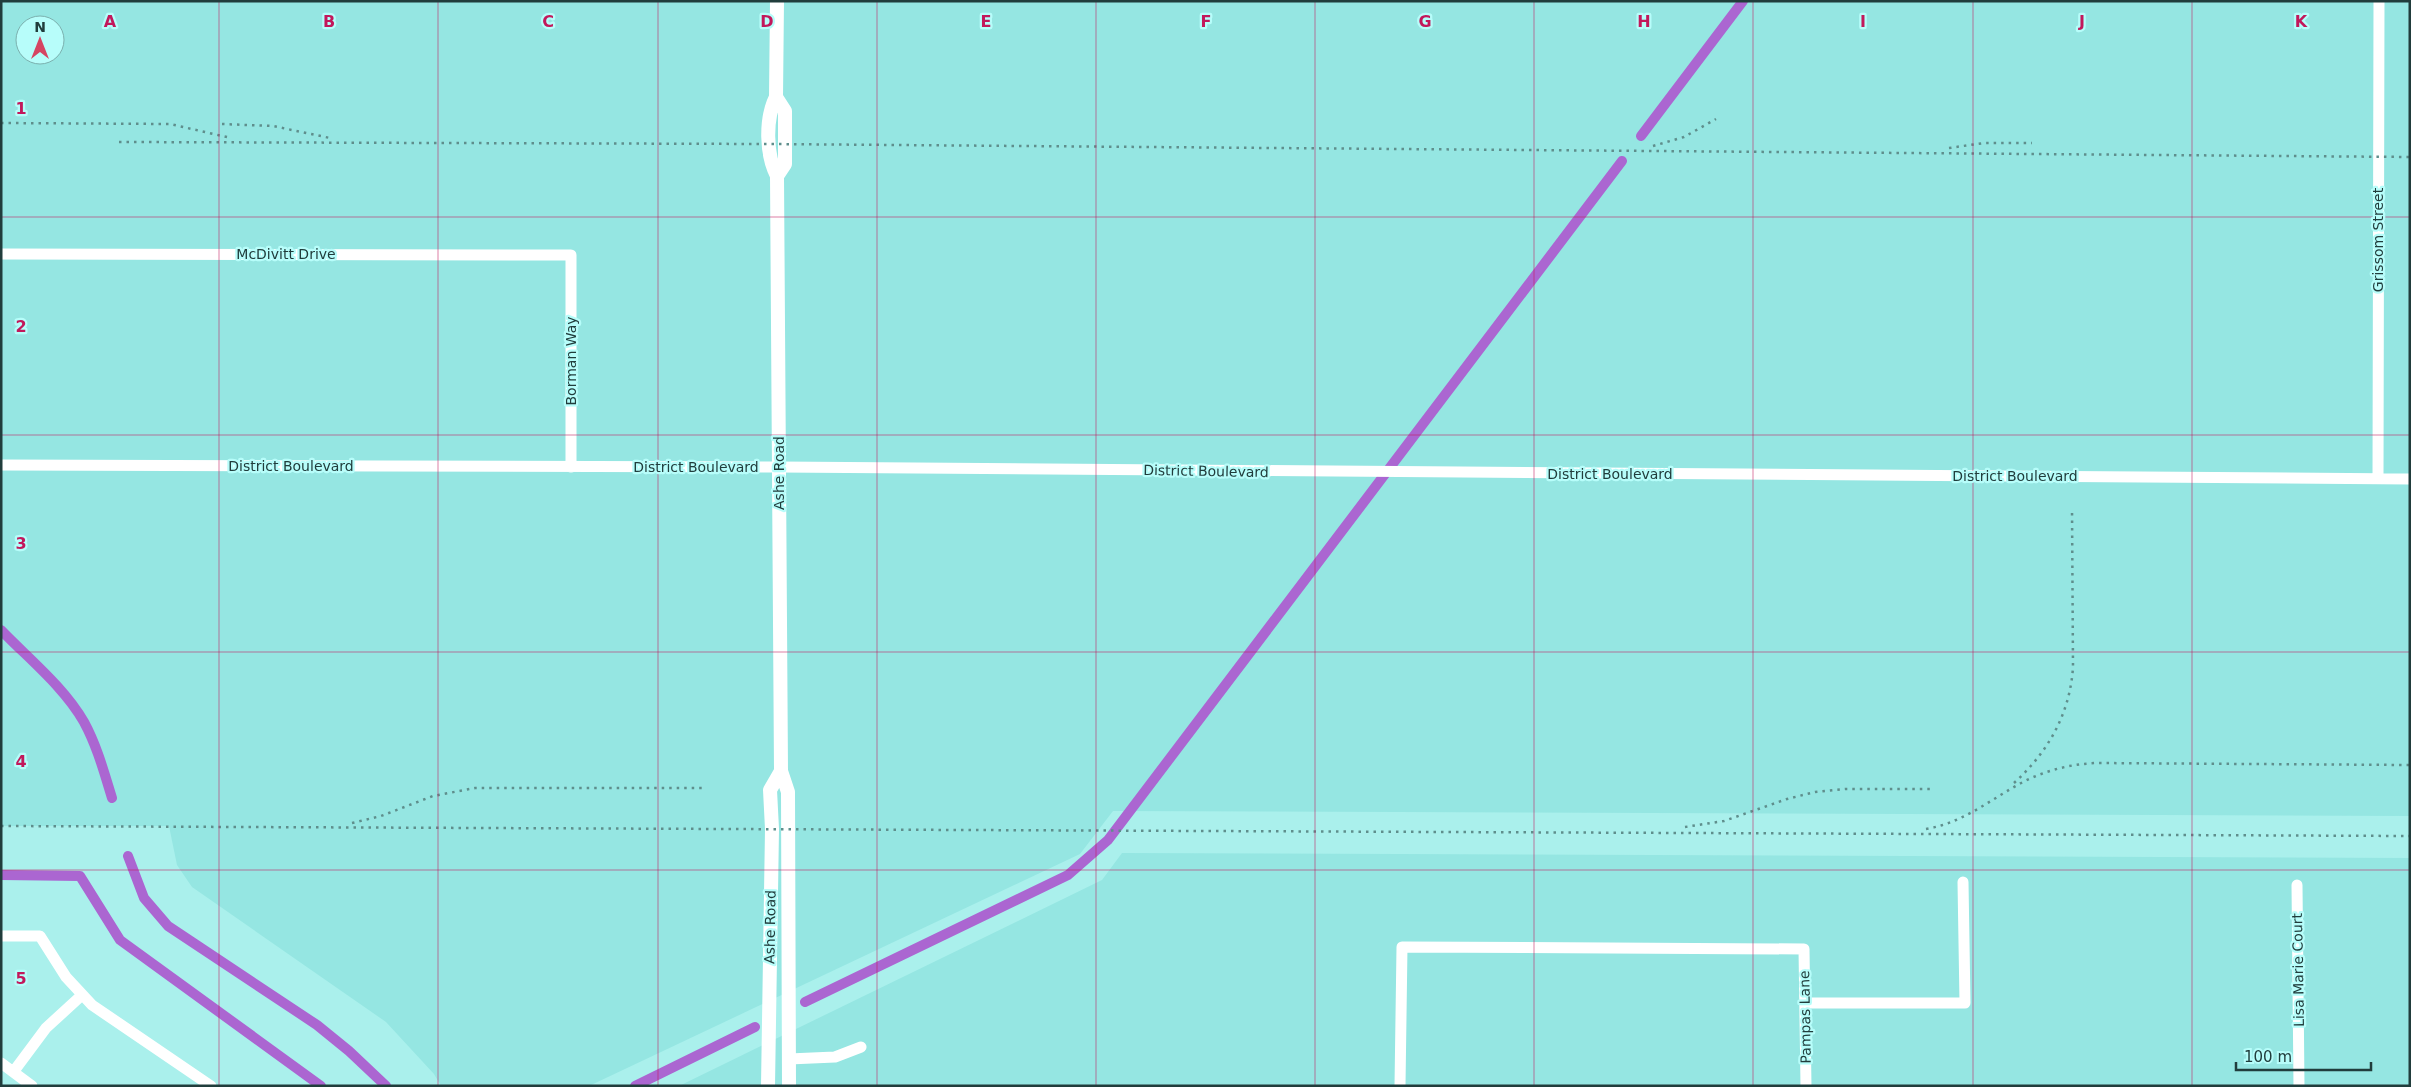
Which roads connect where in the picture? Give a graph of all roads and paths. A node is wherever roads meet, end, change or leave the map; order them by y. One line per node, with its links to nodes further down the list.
1 (777, 1): 7 (street, Ashe Road)
2 (2378, 1): 8 (street, Grissom Street)
3 (1, 254): 4 (street, McDivitt Drive)
4 (571, 255): 6 (street, Borman Way)
5 (1, 465): 6 (street, District Boulevard)
6 (571, 467): 7 (street, District Boulevard)
7 (779, 467): 8 (street, District Boulevard); 10 (street, Ashe Road)
8 (2378, 478): 9 (street, District Boulevard)
9 (2410, 479)
10 (781, 771): 17 (street, Ashe Road); 22 (street, Ashe Road)
11 (1963, 882): 15 (street)
12 (2298, 885): 26 (street, Lisa Marie Court)
13 (1, 936): 14 (street)
14 (82, 995): 19 (street); 21 (street)
15 (1805, 1003): 24 (street, Pampas Lane); 25 (street, Pampas Lane)
16 (860, 1047): 17 (street)
17 (789, 1059): 23 (street, Ashe Road)
18 (1, 1063): 19 (street)
19 (14, 1071): 20 (street)
20 (32, 1086)
21 (211, 1086)
22 (768, 1086)
23 (789, 1086)
24 (1400, 1086)
25 (1806, 1086)
26 (2299, 1086)

